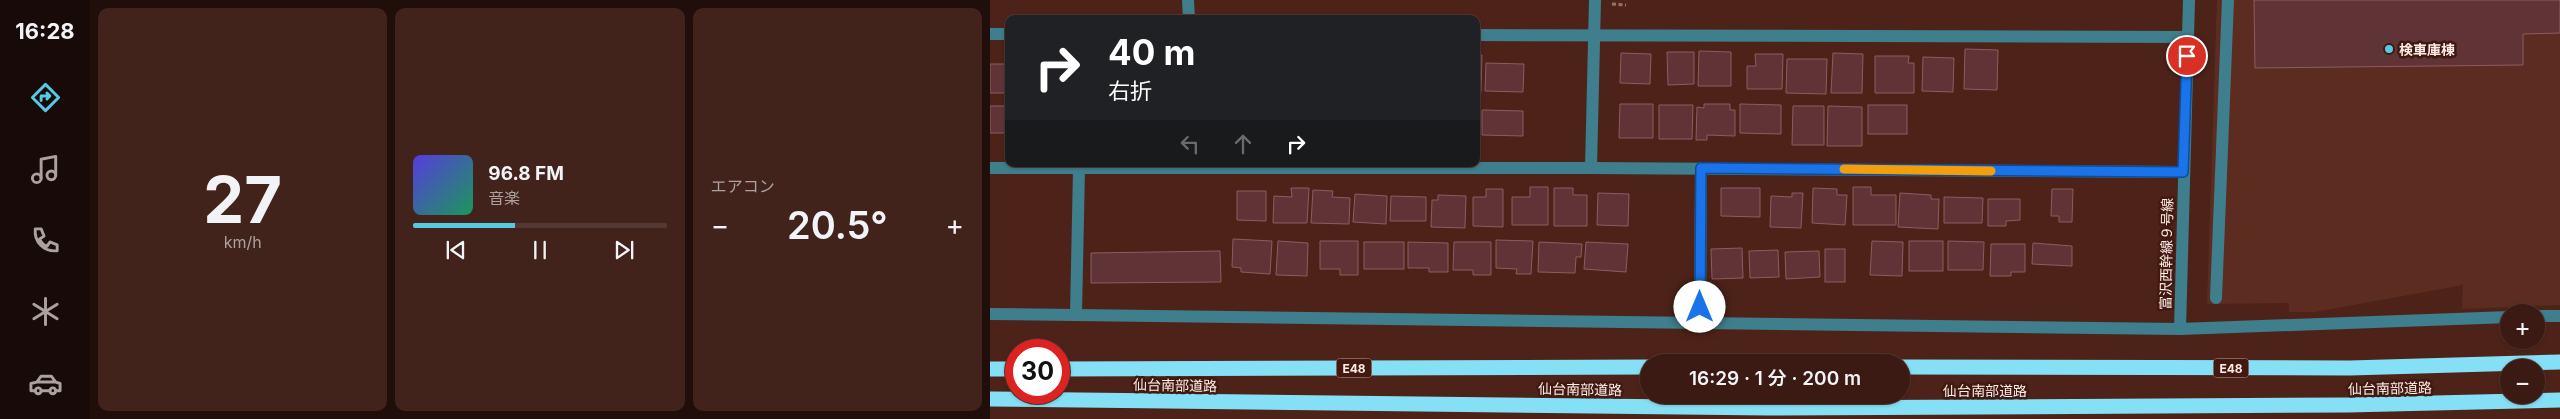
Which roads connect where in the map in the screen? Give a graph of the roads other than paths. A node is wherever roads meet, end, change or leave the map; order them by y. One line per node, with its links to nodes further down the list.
1 (1188, 0): 5 (street)
2 (1595, 0): 9 (street)
3 (2189, 0): 10 (street, 富沢西幹線９号線)
4 (2228, 0): 18 (street)
5 (1189, 15)
6 (990, 34): 7 (street)
7 (1005, 34)
8 (1480, 35): 9 (street)
9 (1594, 36): 10 (street); 14 (street)
10 (2187, 37): 17 (street, 富沢西幹線９号線)
11 (1153, 167): 16 (street)
12 (1391, 167): 14 (street)
13 (990, 168): 16 (street)
14 (1592, 168): 15 (street)
15 (1701, 168): 17 (street); 24 (street)
16 (1079, 169): 20 (street)
17 (2183, 172): 25 (street, 富沢西幹線９号線)
18 (2216, 298)
19 (990, 314): 20 (street)
20 (1076, 314): 24 (street)
21 (2545, 316): 22 (street)
22 (2560, 316)
23 (2500, 317): 25 (street)
24 (1700, 324): 25 (street)
25 (2180, 329)
26 (2560, 362): 28 (highway, 仙台南部道路 / E48)
27 (1640, 367): 31 (highway, 仙台南部道路 / E48)
28 (1910, 367)
29 (990, 369): 30 (highway)
30 (1005, 369)
31 (1070, 369)
32 (990, 399): 33 (highway, 仙台南部道路)
33 (2560, 400)

